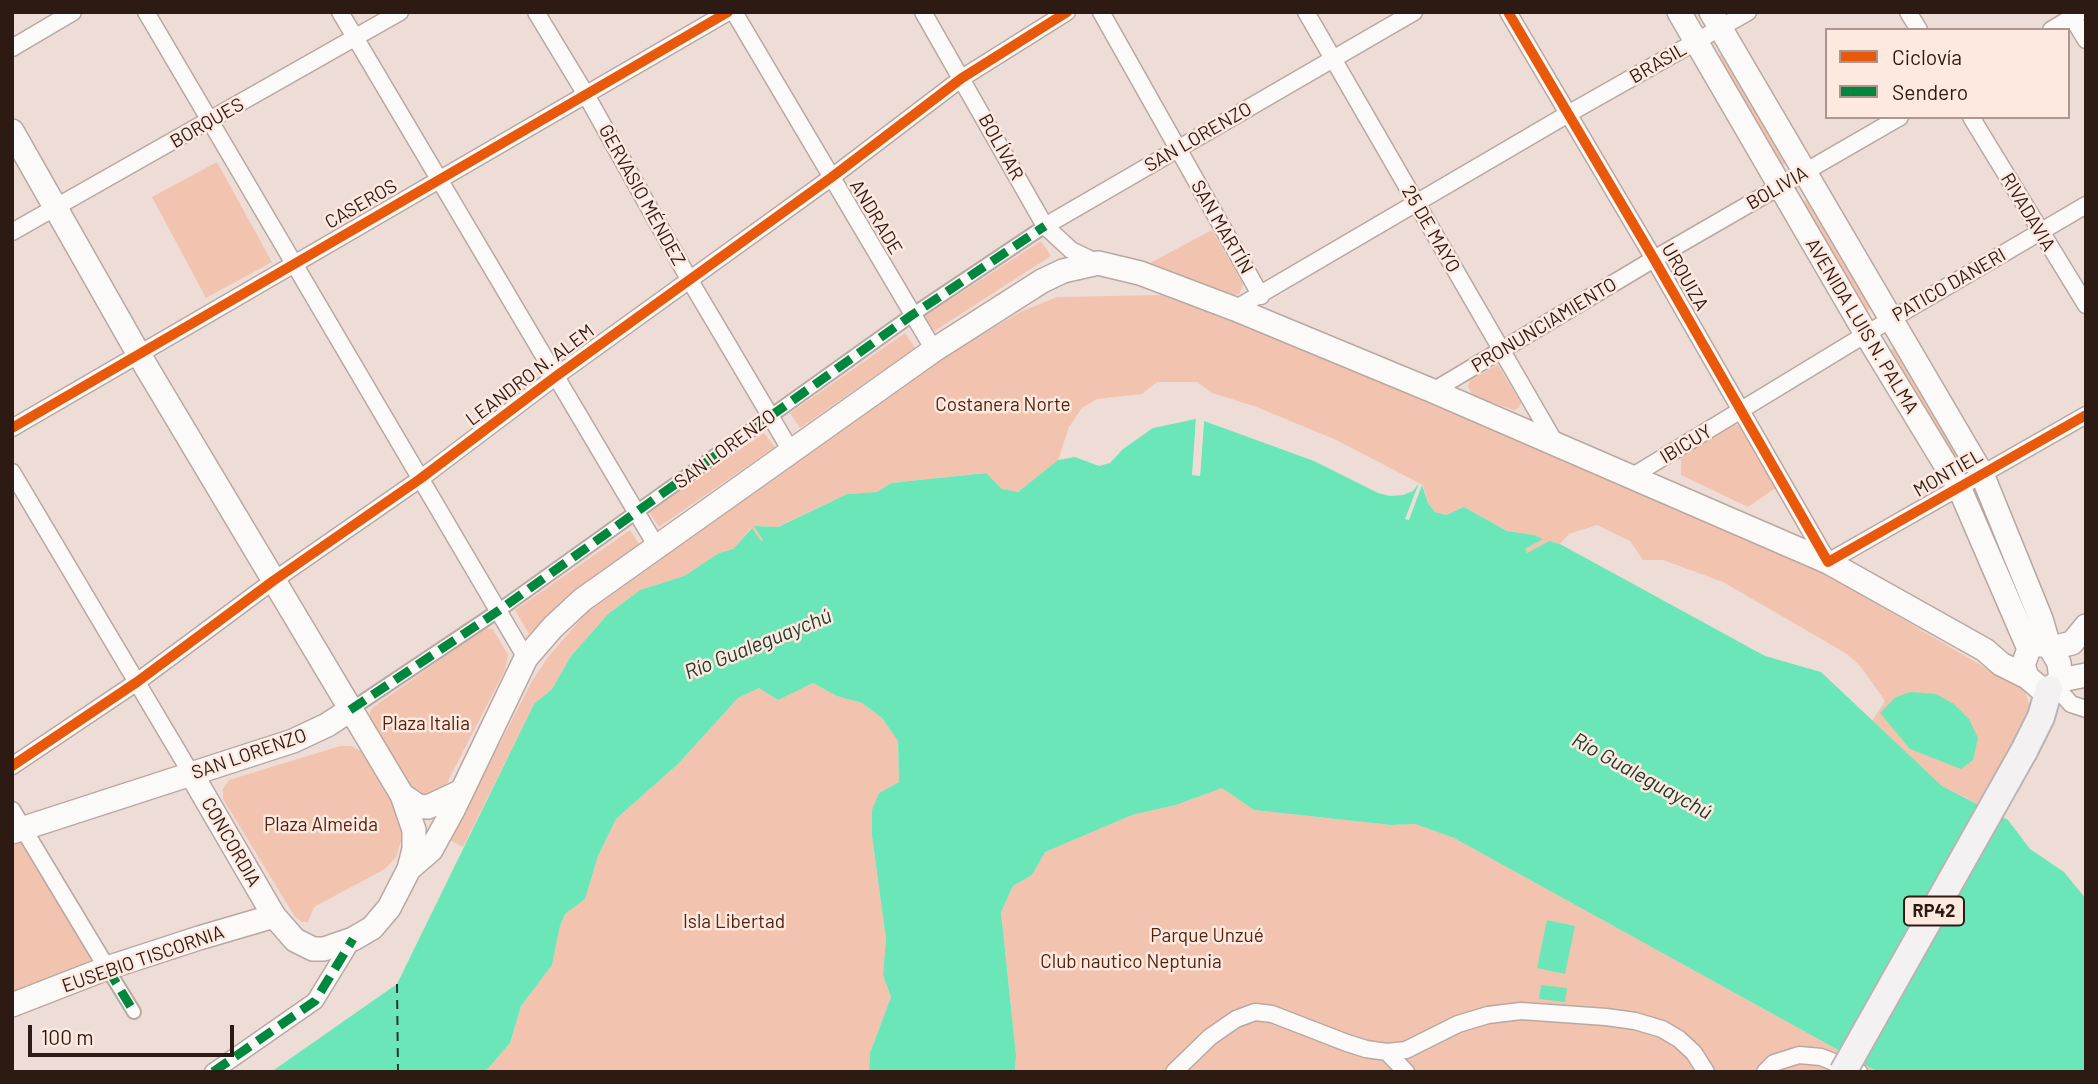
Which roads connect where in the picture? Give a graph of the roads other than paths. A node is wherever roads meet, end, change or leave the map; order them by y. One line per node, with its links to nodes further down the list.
1 (72, 12): 24 (street)
2 (146, 12): 31 (street)
3 (340, 12): 21 (street)
4 (400, 12): 21 (street, BORQUES)
5 (536, 12): 27 (street, GERVASIO MÉNDEZ)
6 (728, 12): 27 (street, CASEROS)
7 (734, 12): 35 (street, ANDRADE)
8 (923, 12): 26 (street, BOLÍVAR)
9 (1067, 12): 26 (street, LEANDRO N. ALEM)
10 (1101, 12): 33 (street, SAN MARTÍN)
11 (1306, 12): 25 (street, 25 DE MAYO)
12 (1414, 12): 25 (street, SAN LORENZO)
13 (1508, 12): 28 (street, URQUIZA)
14 (1679, 12): 23 (main road, AVENIDA LUIS N. PALMA)
15 (1748, 12): 18 (street, BRASIL)
16 (1908, 12): 19 (street)
17 (2074, 14): 20 (street); 22 (street)
18 (1715, 20): 23 (street, BRASIL); 34 (main road, AVENIDA LUIS N. PALMA)
19 (1918, 28)
20 (2054, 28)
21 (355, 38): 31 (street, BORQUES); 36 (street)
22 (2086, 40)
23 (1695, 42): 28 (street, BRASIL); 37 (main road, AVENIDA LUIS N. PALMA)
24 (12, 48)
25 (1333, 59): 33 (street, SAN LORENZO); 38 (street, 25 DE MAYO)
26 (962, 78): 35 (street, LEANDRO N. ALEM); 41 (street, BOLÍVAR)
27 (585, 93): 36 (street, CASEROS); 47 (street, GERVASIO MÉNDEZ)
28 (1568, 114): 38 (street, BRASIL); 44 (street, URQUIZA)
29 (1897, 119): 34 (street, BOLIVIA)
30 (1972, 119): 43 (street, RIVADAVIA)
31 (211, 121): 40 (street, BORQUES); 46 (street)
32 (12, 131): 40 (main road)
33 (1177, 149): 41 (street, SAN LORENZO); 48 (street, SAN MARTÍN)
34 (1805, 172): 37 (street, BOLIVIA); 52 (main road, AVENIDA LUIS N. PALMA)
35 (832, 177): 47 (street, LEANDRO N. ALEM); 51 (street, ANDRADE)
36 (439, 180): 46 (street, CASEROS); 57 (street)
37 (1780, 186): 44 (street, BOLIVIA); 53 (main road, AVENIDA LUIS N. PALMA)
38 (1416, 204): 48 (street, BRASIL); 54 (street, 25 DE MAYO)
39 (2086, 205): 43 (street, PATICO DANERI)
40 (57, 208): 42 (street, BORQUES); 56 (main road)
41 (1045, 226): 45 (street, BOLÍVAR); 51 (street, SAN LORENZO)
42 (12, 232)
43 (2040, 232): 49 (street, RIVADAVIA); 52 (street, PATICO DANERI)
44 (1654, 259): 54 (street, PRONUNCIAMIENTO); 59 (street, URQUIZA)
45 (1098, 263): 50 (main road); 55 (main road)
46 (294, 264): 56 (street, CASEROS); 68 (street)
47 (689, 279): 57 (street, LEANDRO N. ALEM); 61 (street, GERVASIO MÉNDEZ)
48 (1261, 296): 50 (street, BRASIL)
49 (2086, 305)
50 (1235, 309): 58 (main road)
51 (912, 314): 55 (street, ANDRADE); 61 (street, SAN LORENZO)
52 (1891, 319): 53 (street, PATICO DANERI); 66 (main road, AVENIDA LUIS N. PALMA)
53 (1866, 334): 59 (street, PATICO DANERI); 69 (main road, AVENIDA LUIS N. PALMA)
54 (1501, 350): 58 (street, PRONUNCIAMIENTO); 63 (street, 25 DE MAYO)
55 (934, 351): 64 (main road)
56 (138, 353): 62 (street, CASEROS); 73 (main road)
57 (555, 377): 68 (street, LEANDRO N. ALEM); 70 (street)
58 (1433, 391): 63 (main road)
59 (1741, 411): 67 (street, IBICUY); 72 (street, URQUIZA)
60 (2086, 415): 66 (street, MONTIEL)
61 (770, 416): 64 (street, GERVASIO MÉNDEZ); 70 (street, SAN LORENZO)
62 (12, 428)
63 (1557, 446): 67 (main road)
64 (791, 451): 71 (main road)
65 (12, 472): 80 (street, CONCORDIA)
66 (1982, 474): 69 (street, MONTIEL); 76 (main road, AVENIDA LUIS N. PALMA)
67 (1631, 477): 72 (main road)
68 (420, 479): 73 (street, LEANDRO N. ALEM); 74 (street)
69 (1959, 487): 72 (street, MONTIEL); 76 (main road, AVENIDA LUIS N. PALMA)
70 (636, 514): 71 (street); 74 (street, SAN LORENZO)
71 (657, 547): 78 (main road)
72 (1828, 562): 77 (main road)
73 (273, 581): 80 (street, LEANDRO N. ALEM); 83 (main road)
74 (498, 611): 78 (street); 83 (street, SAN LORENZO)
75 (2086, 626): 76 (main road)
76 (2039, 649): 77 (main road); 81 (main road); 81 (main road)
77 (1986, 650): 81 (main road)
78 (526, 658): 86 (main road)
79 (2086, 675): 81 (main road)
80 (137, 682): 84 (street, LEANDRO N. ALEM); 85 (street, CONCORDIA)
81 (2048, 683): 82 (street); 102 (main road, RP42, bridge)
82 (2086, 709)
83 (350, 710): 85 (main road, SAN LORENZO); 87 (main road)
84 (12, 766)
85 (192, 775): 88 (main road, SAN LORENZO); 90 (main road, CONCORDIA)
86 (460, 792): 87 (main road); 89 (main road)
87 (402, 795): 89 (main road)
88 (16, 823): 92 (street)
89 (409, 869): 91 (main road)
90 (274, 916): 91 (main road, CONCORDIA); 92 (main road, EUSEBIO TISCORNIA)
91 (353, 939): 98 (street)
92 (107, 968): 93 (main road, EUSEBIO TISCORNIA); 94 (street)
93 (12, 1005)
94 (134, 1012)
95 (1406, 1050): 96 (street); 97 (street); 100 (street)
96 (1387, 1052): 97 (street); 99 (street)
97 (1405, 1070)
98 (213, 1072)
99 (1174, 1072)
100 (1706, 1072)
101 (1765, 1072): 103 (street)
102 (1843, 1072)
103 (1859, 1072)

